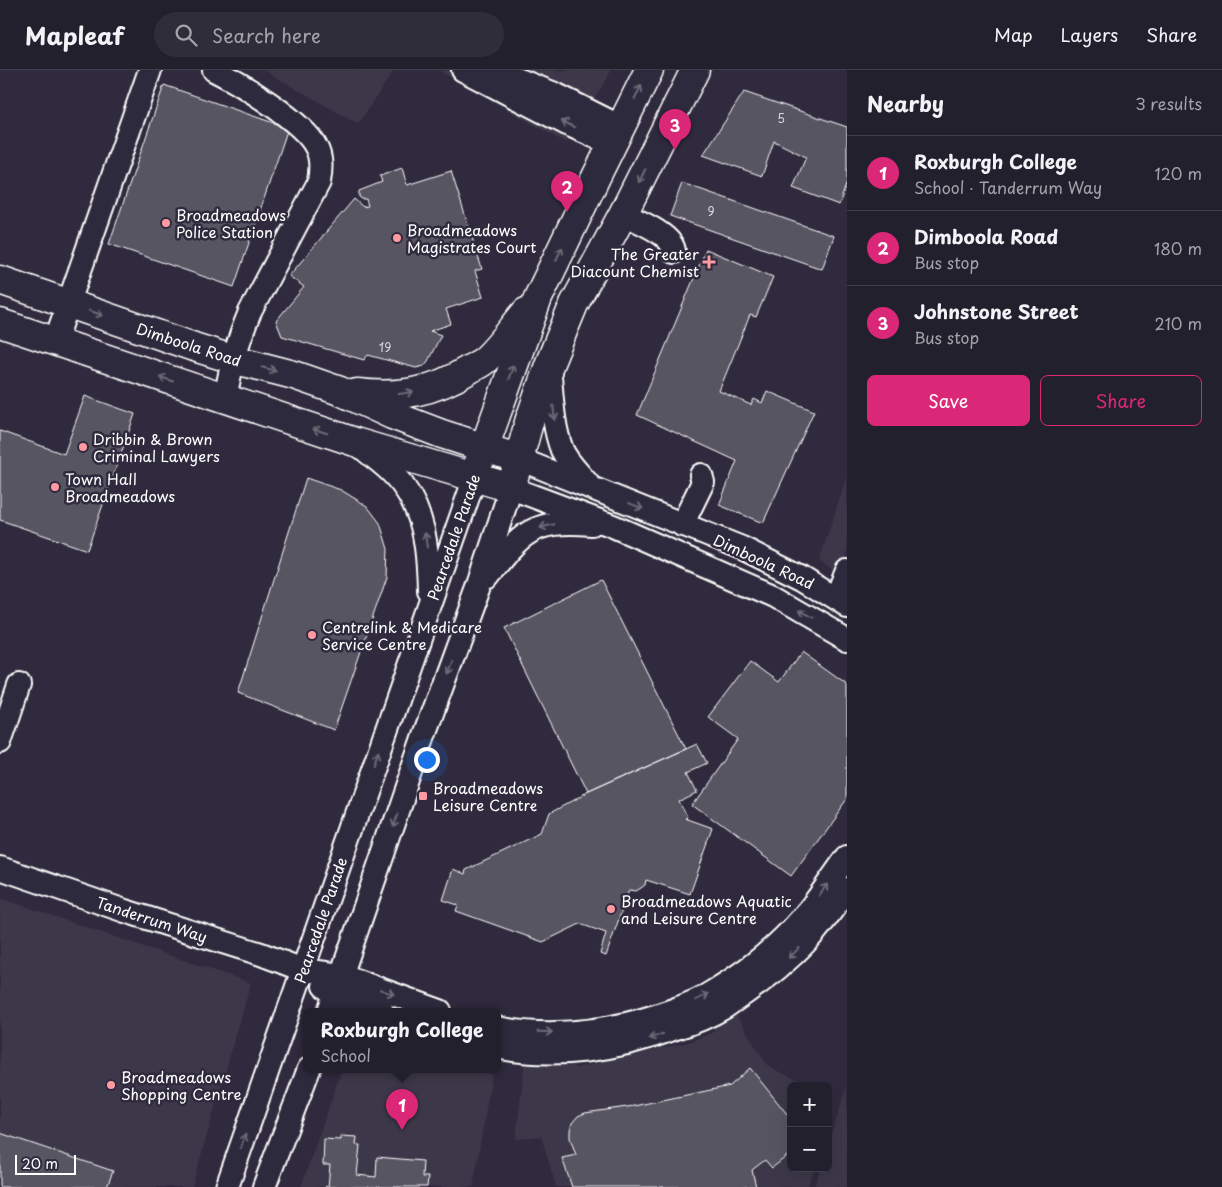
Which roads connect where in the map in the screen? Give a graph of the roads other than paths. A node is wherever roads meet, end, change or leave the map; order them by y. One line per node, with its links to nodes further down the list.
1 (150, 70): 13 (street)
2 (214, 70): 16 (street)
3 (463, 70): 7 (street, one-way to 3)
4 (494, 70): 7 (street)
5 (649, 70): 7 (main road, Pearcedale Parade, one-way to 5)
6 (695, 70): 8 (main road)
7 (616, 135): 8 (main road); 12 (main road, Pearcedale Parade, one-way to 7)
8 (654, 152): 9 (main road, one-way to 9)
9 (623, 214): 10 (street); 17 (main road)
10 (674, 252)
11 (0, 280): 13 (main road, Dimboola Road)
12 (538, 298): 18 (main road, one-way to 12); 21 (main road, Pearcedale Parade, one-way to 12)
13 (68, 304): 15 (street); 16 (main road, Dimboola Road, one-way to 16)
14 (0, 324): 15 (main road, Dimboola Road)
15 (55, 342): 19 (main road, Dimboola Road, one-way to 15)
16 (232, 359): 18 (main road, Dimboola Road, one-way to 18); 19 (street)
17 (549, 365): 22 (main road); 25 (street, one-way to 25)
18 (340, 391): 21 (main road, Dimboola Road)
19 (226, 399): 20 (main road, Dimboola Road, one-way to 19)
20 (355, 442): 24 (main road, Dimboola Road); 34 (street, one-way to 20)
21 (483, 448): 22 (main road, Dimboola Road); 24 (main road, Pearcedale Parade)
22 (519, 459): 25 (street, Dimboola Road); 26 (main road)
23 (701, 474): 27 (street)
24 (474, 477): 26 (main road, Dimboola Road); 34 (street, Pearcedale Parade)
25 (591, 487): 27 (street, Dimboola Road, one-way to 27)
26 (511, 488): 28 (street, Dimboola Road); 31 (street)
27 (682, 525): 29 (street, Dimboola Road)
28 (613, 526): 31 (street, one-way to 31); 32 (street, Dimboola Road)
29 (785, 569): 32 (street); 33 (street, Dimboola Road)
30 (847, 571): 33 (street)
31 (478, 588): 42 (street, one-way to 42)
32 (773, 596): 35 (street, Dimboola Road, one-way to 32)
33 (843, 596)
34 (429, 607): 41 (street, Pearcedale Parade, one-way to 34)
35 (847, 639)
36 (19, 685): 37 (street)
37 (0, 742)
38 (847, 857): 45 (street, one-way to 38)
39 (0, 868): 41 (street, Tanderrum Way)
40 (847, 889): 46 (street, one-way to 46)
41 (303, 970): 42 (street, Tanderrum Way); 48 (street, Pearcedale Parade, one-way to 41)
42 (335, 994): 43 (street, Tanderrum Way); 44 (street, Tanderrum Way, one-way to 44)
43 (374, 1008)
44 (421, 1008)
45 (501, 1029)
46 (501, 1048)
47 (307, 1073): 49 (street)
48 (227, 1187)
49 (264, 1187)

